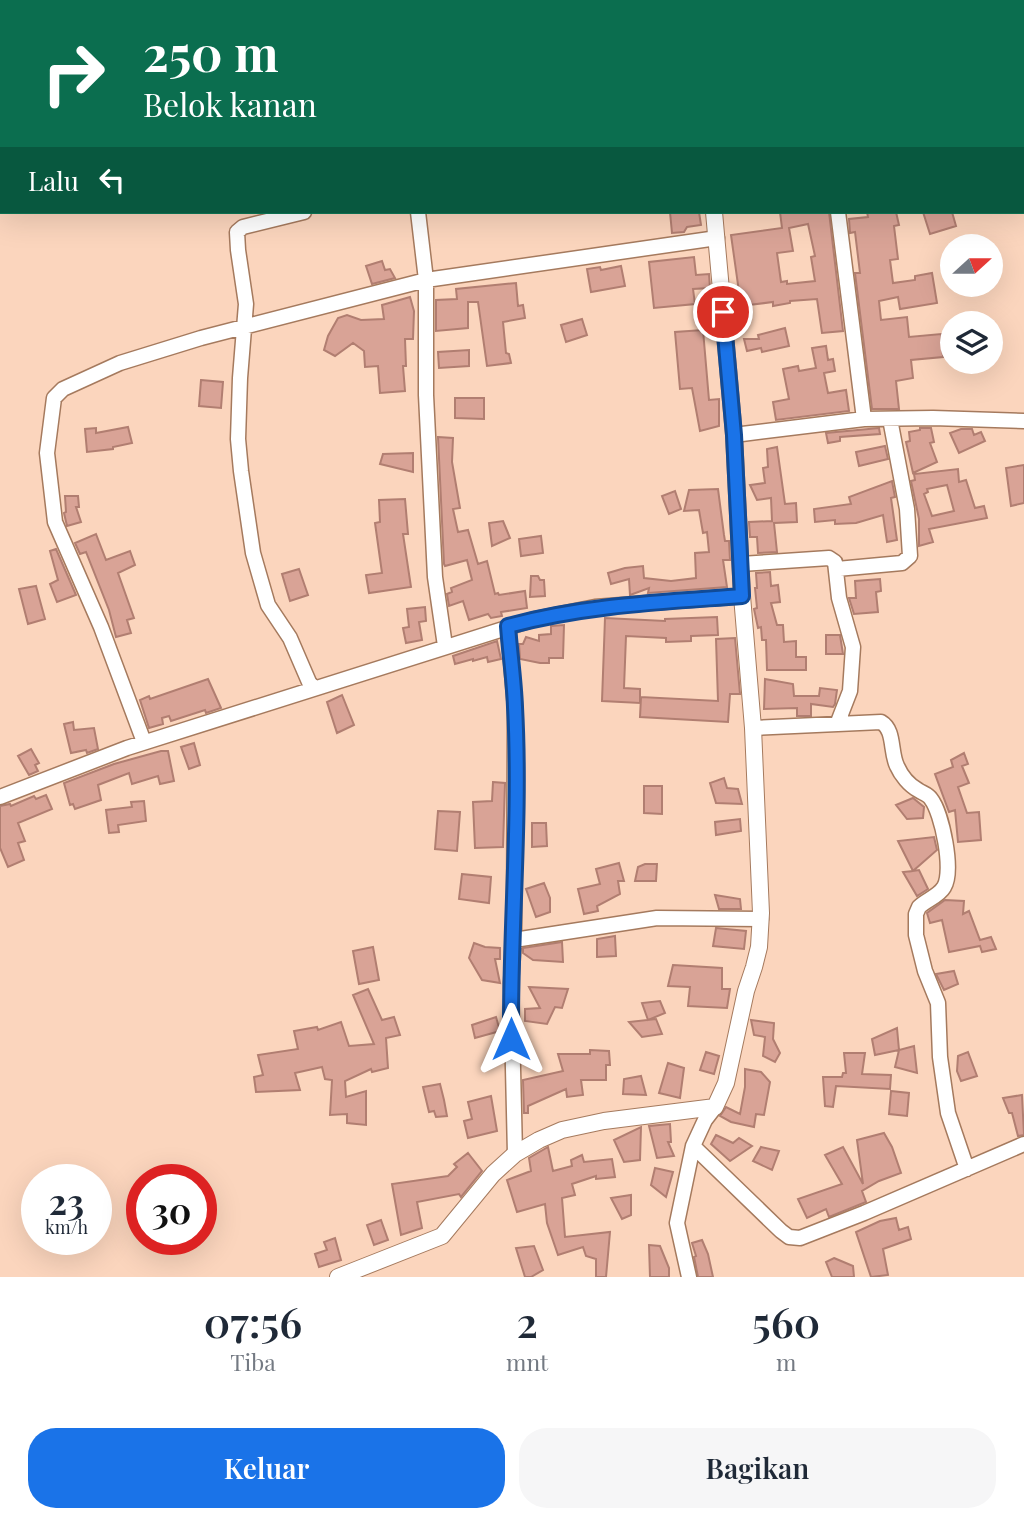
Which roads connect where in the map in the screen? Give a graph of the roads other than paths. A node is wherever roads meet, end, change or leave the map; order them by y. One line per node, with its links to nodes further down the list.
1 (296, 214): 7 (street)
2 (418, 214): 6 (street)
3 (714, 214): 5 (street)
4 (838, 214): 8 (street)
5 (717, 238): 6 (street); 11 (street)
6 (426, 280): 7 (street); 16 (street)
7 (244, 328): 17 (street); 20 (street)
8 (864, 419): 9 (street); 11 (street)
9 (890, 419): 10 (street); 13 (street)
10 (1024, 421)
11 (734, 435): 12 (street)
12 (741, 564): 13 (street); 14 (street)
13 (837, 569): 18 (street)
14 (742, 596): 15 (street); 19 (street)
15 (508, 626): 16 (street); 23 (street)
16 (444, 646): 17 (street)
17 (313, 687): 20 (street)
18 (838, 722): 19 (street); 28 (street)
19 (753, 728): 22 (street)
20 (144, 742): 21 (street)
21 (0, 797)
22 (761, 919): 23 (street); 24 (street)
23 (514, 940): 27 (street)
24 (715, 1107): 26 (street); 27 (street)
25 (1024, 1144): 28 (street)
26 (693, 1146): 28 (street); 30 (street)
27 (516, 1154): 29 (street)
28 (967, 1169)
29 (338, 1277)
30 (689, 1277)

